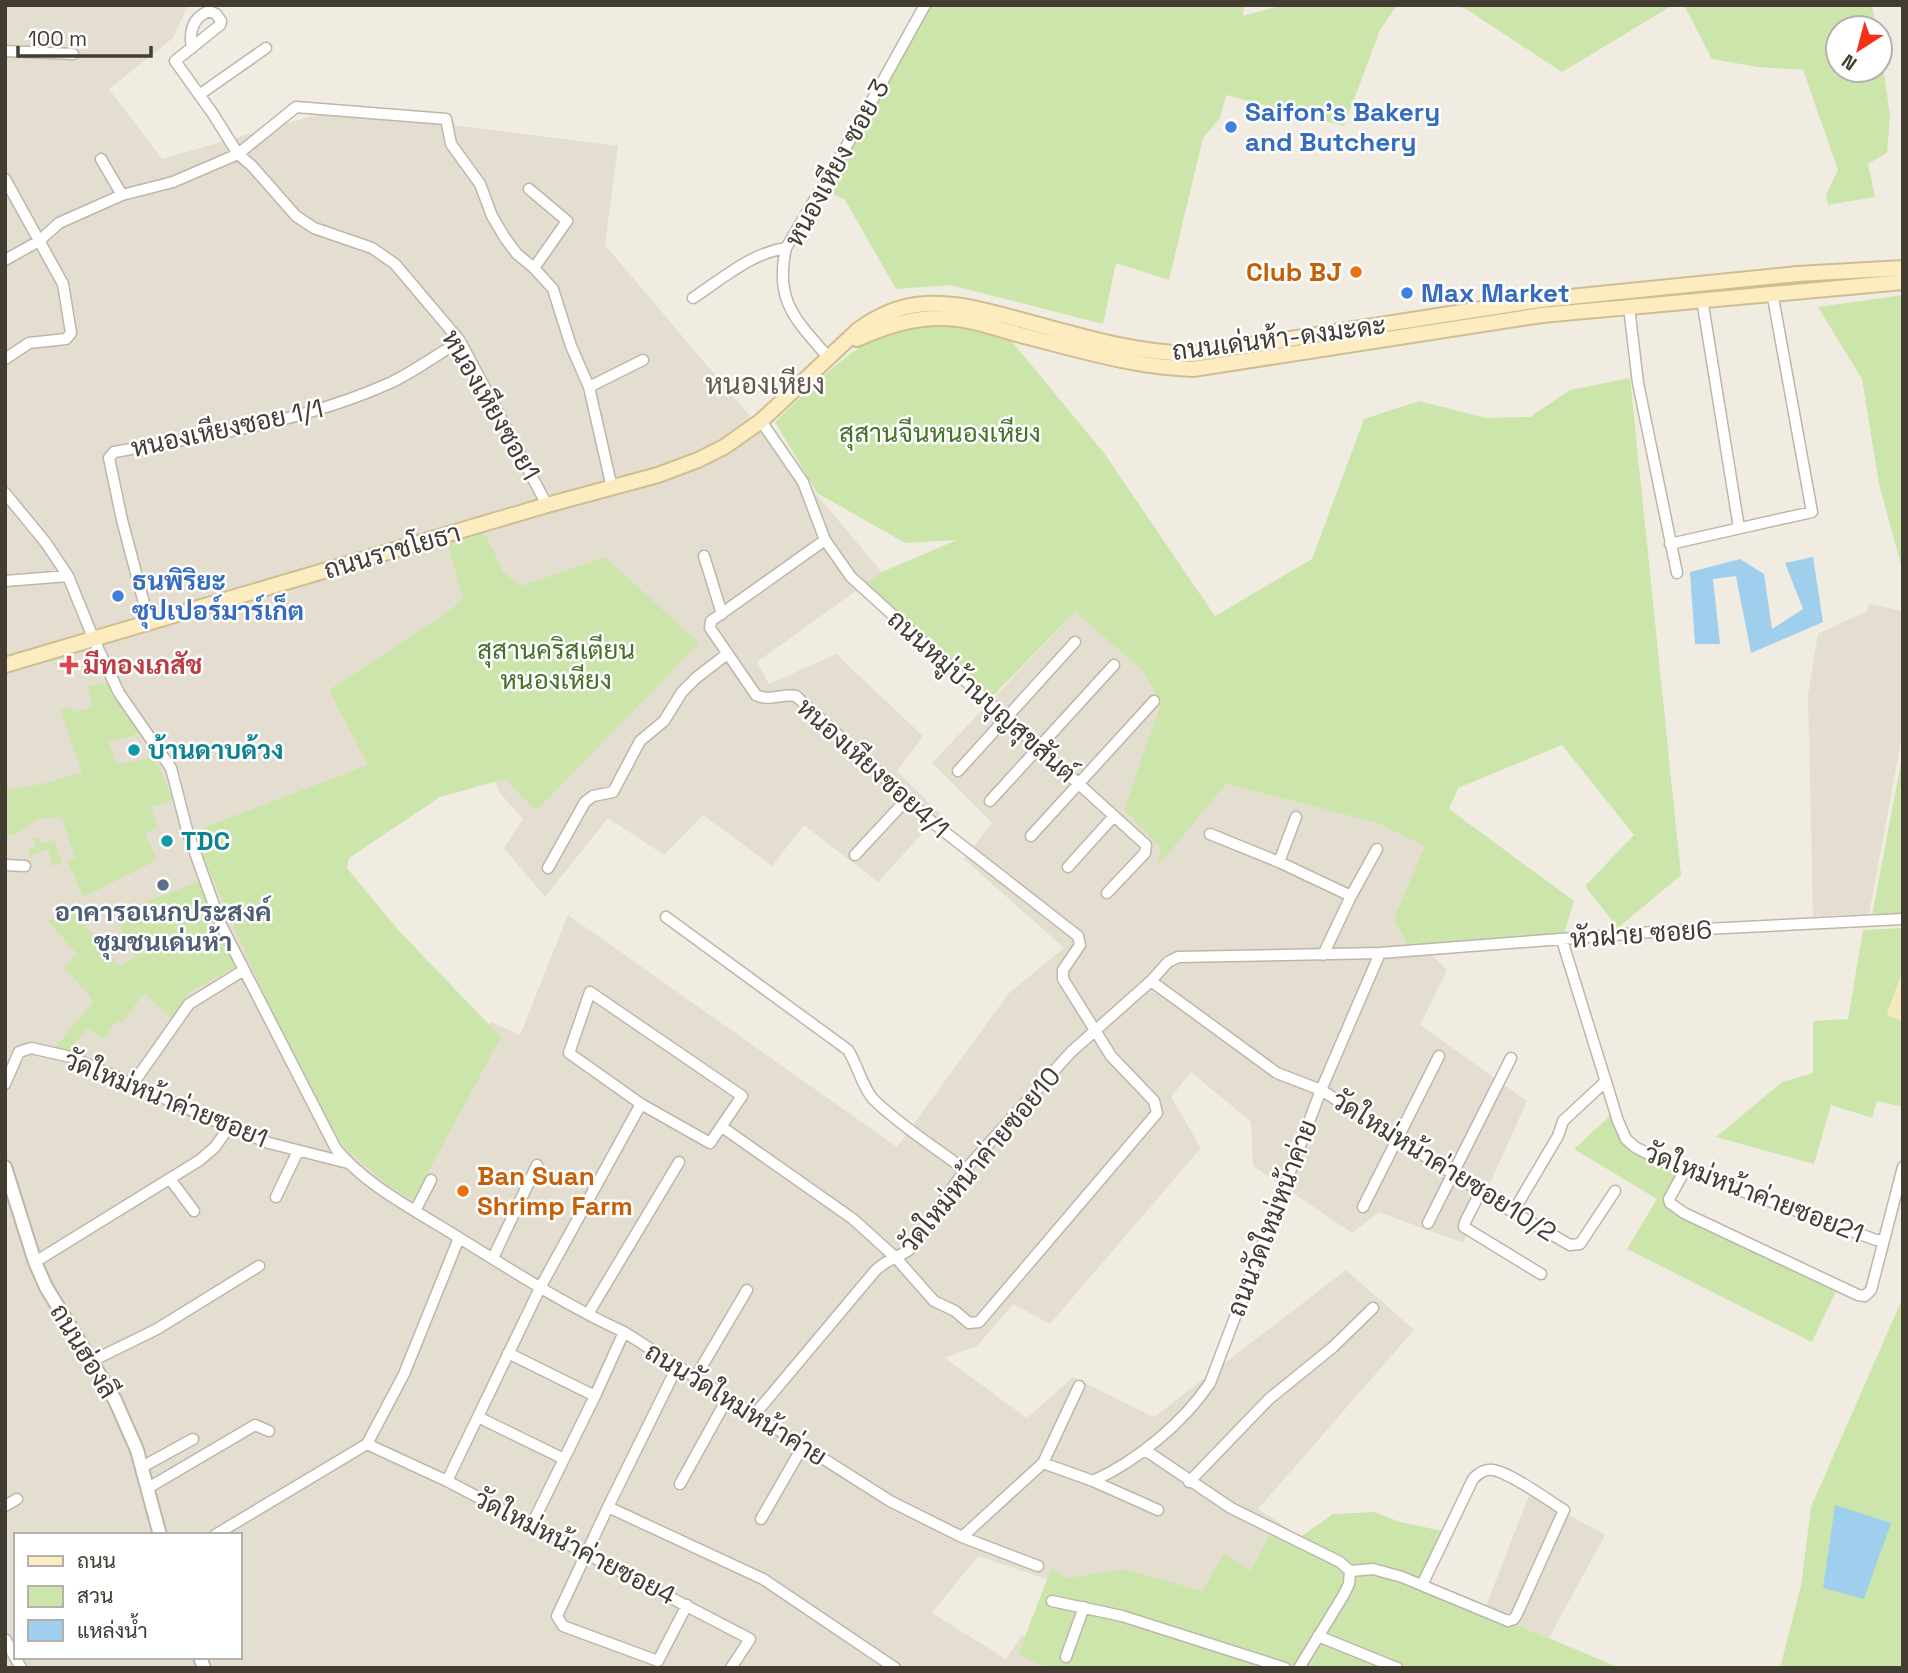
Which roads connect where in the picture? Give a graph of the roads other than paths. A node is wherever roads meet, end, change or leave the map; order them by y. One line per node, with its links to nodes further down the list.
1 (925, 5): 13 (street, หนองเหียง ซอย 3)
2 (192, 48): 6 (street, หนองเหียงซอย1)
3 (266, 48): 6 (street)
4 (5, 51): 5 (street)
5 (73, 54)
6 (199, 95): 7 (street, หนองเหียงซอย1)
7 (238, 154): 11 (street); 15 (street); 24 (street, หนองเหียงซอย1)
8 (101, 159): 11 (street)
9 (5, 179): 12 (street)
10 (529, 189): 15 (street)
11 (122, 195): 12 (street)
12 (38, 241): 14 (street); 26 (street)
13 (786, 248): 20 (street); 25 (street, หนองเหียง ซอย 3)
14 (5, 260)
15 (534, 268): 28 (street)
16 (1903, 268): 18 (main road, ถนนเด่นห้า-ดงมะดะ)
17 (1903, 282): 19 (main road, ถนนเด่นห้า-ดงมะดะ)
18 (1685, 286): 21 (main road); 23 (main road, ถนนเด่นห้า-ดงมะดะ)
19 (1772, 292): 21 (main road, ถนนเด่นห้า-ดงมะดะ); 34 (street)
20 (693, 298)
21 (1694, 300): 22 (main road, ถนนเด่นห้า-ดงมะดะ); 34 (street)
22 (1629, 307): 23 (main road, ถนนเด่นห้า-ดงมะดะ); 36 (street)
23 (964, 314): 25 (main road, ถนนเด่นห้า-ดงมะดะ)
24 (460, 341): 33 (street, หนองเหียงซอย1); 42 (street, หนองเหียงซอย 1/1)
25 (834, 352): 29 (main road, ถนนเด่นห้า-ดงมะดะ)
26 (5, 359)
27 (643, 360): 28 (street)
28 (590, 387): 30 (street)
29 (761, 421): 30 (main road, ถนนเด่นห้า-ดงมะดะ); 35 (street, ถนนหมู่บ้านบุญสุขสันต์)
30 (611, 488): 32 (main road, ถนนเด่นห้า-ดงมะดะ)
31 (5, 493): 39 (street, ถนนวัดใหม่หน้าค่าย)
32 (579, 497): 33 (main road, ถนนราชโยธา)
33 (547, 505): 42 (main road, ถนนราชโยธา)
34 (1739, 528): 36 (street)
35 (824, 540): 41 (street); 49 (street, ถนนหมู่บ้านบุญสุขสันต์)
36 (1670, 544): 38 (street)
37 (705, 556): 41 (street)
38 (1676, 573)
39 (68, 576): 40 (street); 43 (street, ถนนวัดใหม่หน้าค่าย)
40 (5, 581)
41 (722, 614): 45 (street, หนองเหียงซอย4/1)
42 (149, 622): 43 (main road, ถนนราชโยธา)
43 (94, 640): 46 (main road, ถนนราชโยธา); 73 (street, ถนนวัดใหม่หน้าค่าย)
44 (1075, 642): 49 (street)
45 (727, 654): 53 (street, หนองเหียงซอย4/1); 65 (street)
46 (5, 665)
47 (1114, 665): 50 (street)
48 (1154, 701): 52 (street)
49 (1006, 717): 50 (street, ถนนหมู่บ้านบุญสุขสันต์); 51 (street)
50 (1039, 748): 52 (street, ถนนหมู่บ้านบุญสุขสันต์); 54 (street)
51 (958, 771)
52 (1079, 783): 55 (street, ถนนหมู่บ้านบุญสุขสันต์); 58 (street)
53 (907, 799): 60 (street); 75 (street, หนองเหียงซอย4/1)
54 (990, 801)
55 (1114, 816): 64 (street); 66 (street, ถนนหมู่บ้านบุญสุขสันต์)
56 (1296, 817): 61 (street)
57 (1210, 834): 61 (street)
58 (1031, 836)
59 (1377, 849): 67 (street)
60 (855, 855)
61 (1279, 862): 67 (street)
62 (5, 864): 63 (street)
63 (25, 866)
64 (1068, 866)
65 (548, 868)
66 (1107, 893)
67 (1351, 895): 72 (street)
68 (666, 917): 92 (street)
69 (1903, 919): 70 (street, หัวฝาย ซอย6)
70 (1562, 940): 71 (street, หัวฝาย ซอย6); 78 (street, วัดใหม่หน้าค่ายซอย21)
71 (1380, 953): 72 (street, หัวฝาย ซอย6); 81 (street, ถนนวัดใหม่หน้าค่าย)
72 (1324, 955): 74 (street, หัวฝาย ซอย6)
73 (244, 970): 80 (street); 88 (street, ถนนวัดใหม่หน้าค่าย)
74 (1151, 981): 75 (street, วัดใหม่หน้าค่ายซอย10); 81 (street, วัดใหม่หน้าค่ายซอย10/2)
75 (1095, 1030): 92 (street, วัดใหม่หน้าค่ายซอย10); 108 (street)
76 (1439, 1056): 85 (street)
77 (1511, 1058): 94 (street)
78 (1606, 1081): 93 (street, วัดใหม่หน้าค่ายซอย21); 103 (street)
79 (5, 1084): 80 (street, วัดใหม่หน้าค่ายซอย1)
80 (132, 1085): 83 (street, วัดใหม่หน้าค่ายซอย1)
81 (1321, 1090): 85 (street, วัดใหม่หน้าค่ายซอย10/2); 130 (street, ถนนวัดใหม่หน้าค่าย)
82 (641, 1104): 84 (street); 84 (street); 112 (street)
83 (229, 1127): 86 (street, วัดใหม่หน้าค่ายซอย1); 95 (street)
84 (722, 1127): 108 (street)
85 (1397, 1138): 94 (street, วัดใหม่หน้าค่ายซอย10/2); 100 (street)
86 (298, 1151): 88 (street, วัดใหม่หน้าค่ายซอย1); 99 (street)
87 (679, 1162): 115 (street)
88 (348, 1163): 102 (street, ถนนวัดใหม่หน้าค่าย)
89 (537, 1165): 107 (street)
90 (5, 1167): 109 (street, ถนนฮ่องลี)
91 (1903, 1167): 106 (street)
92 (965, 1170): 108 (street, วัดใหม่หน้าค่ายซอย10)
93 (1685, 1170): 106 (street, วัดใหม่หน้าค่ายซอย21); 106 (street)
94 (1451, 1174): 97 (street, วัดใหม่หน้าค่ายซอย10/2); 104 (street)
95 (170, 1180): 101 (street); 109 (street)
96 (431, 1180): 102 (street)
97 (1480, 1191): 103 (street, วัดใหม่หน้าค่ายซอย10/2); 111 (street)
98 (1615, 1191): 103 (street, วัดใหม่หน้าค่ายซอย10/2)
99 (276, 1197)
100 (1363, 1207)
101 (194, 1211)
102 (415, 1211): 105 (street, ถนนวัดใหม่หน้าค่าย)
103 (1513, 1212)
104 (1428, 1223)
105 (458, 1238): 107 (street, ถนนวัดใหม่หน้าค่าย); 128 (street)
106 (1884, 1240)
107 (493, 1258): 112 (street, ถนนวัดใหม่หน้าค่าย)
108 (896, 1258): 124 (street, วัดใหม่หน้าค่ายซอย10)
109 (35, 1262): 118 (street, ถนนฮ่องลี)
110 (259, 1266): 118 (street)
111 (1541, 1274)
112 (541, 1286): 115 (street, ถนนวัดใหม่หน้าค่าย); 117 (street)
113 (747, 1290): 120 (street)
114 (1373, 1308): 136 (street)
115 (588, 1314): 116 (street, ถนนวัดใหม่หน้าค่าย)
116 (624, 1332): 119 (street, ถนนวัดใหม่หน้าค่าย); 122 (street)
117 (509, 1353): 122 (street); 125 (street)
118 (92, 1361): 133 (street, ถนนฮ่องลี)
119 (677, 1367): 120 (street, ถนนวัดใหม่หน้าค่าย); 141 (street)
120 (695, 1378): 123 (street, ถนนวัดใหม่หน้าค่าย)
121 (1079, 1386): 132 (street)
122 (595, 1396): 131 (street)
123 (727, 1399): 124 (street, ถนนวัดใหม่หน้าค่าย); 137 (street)
124 (755, 1414): 129 (street, ถนนวัดใหม่หน้าค่าย)
125 (478, 1417): 131 (street); 134 (street)
126 (270, 1431): 138 (street)
127 (193, 1438): 133 (street)
128 (367, 1444): 134 (street, วัดใหม่หน้าค่ายซอย4); 146 (street)
129 (803, 1446): 143 (street); 147 (street, ถนนวัดใหม่หน้าค่าย)
130 (1145, 1450): 135 (street, ถนนวัดใหม่หน้าค่าย); 136 (street)
131 (564, 1459): 144 (street)
132 (1043, 1463): 135 (street); 147 (street)
133 (142, 1467): 138 (street, ถนนฮ่องลี)
134 (447, 1481): 144 (street, วัดใหม่หน้าค่ายซอย4)
135 (1093, 1481): 142 (street)
136 (1189, 1482): 150 (street)
137 (680, 1485)
138 (148, 1488): 145 (street, ถนนฮ่องลี)
139 (17, 1499): 140 (street)
140 (5, 1506)
141 (608, 1507): 148 (street); 160 (street)
142 (1158, 1510)
143 (761, 1519)
144 (532, 1524): 148 (street, วัดใหม่หน้าค่ายซอย4)
145 (159, 1533)
146 (218, 1533)
147 (962, 1538): 149 (street, ถนนวัดใหม่หน้าค่าย)
148 (587, 1552): 153 (street, วัดใหม่หน้าค่ายซอย4); 153 (street)
149 (1038, 1566)
150 (1350, 1571): 151 (street); 155 (street)
151 (1422, 1585): 151 (street)
152 (1052, 1601): 154 (street)
153 (687, 1605): 159 (street, วัดใหม่หน้าค่ายซอย4)
154 (1084, 1607): 158 (street); 161 (street)
155 (1318, 1636): 162 (street); 163 (street)
156 (5, 1639): 157 (street)
157 (14, 1655)
158 (1066, 1657)
159 (731, 1668)
160 (895, 1668)
161 (1285, 1668)
162 (1299, 1668)
163 (1397, 1668)

